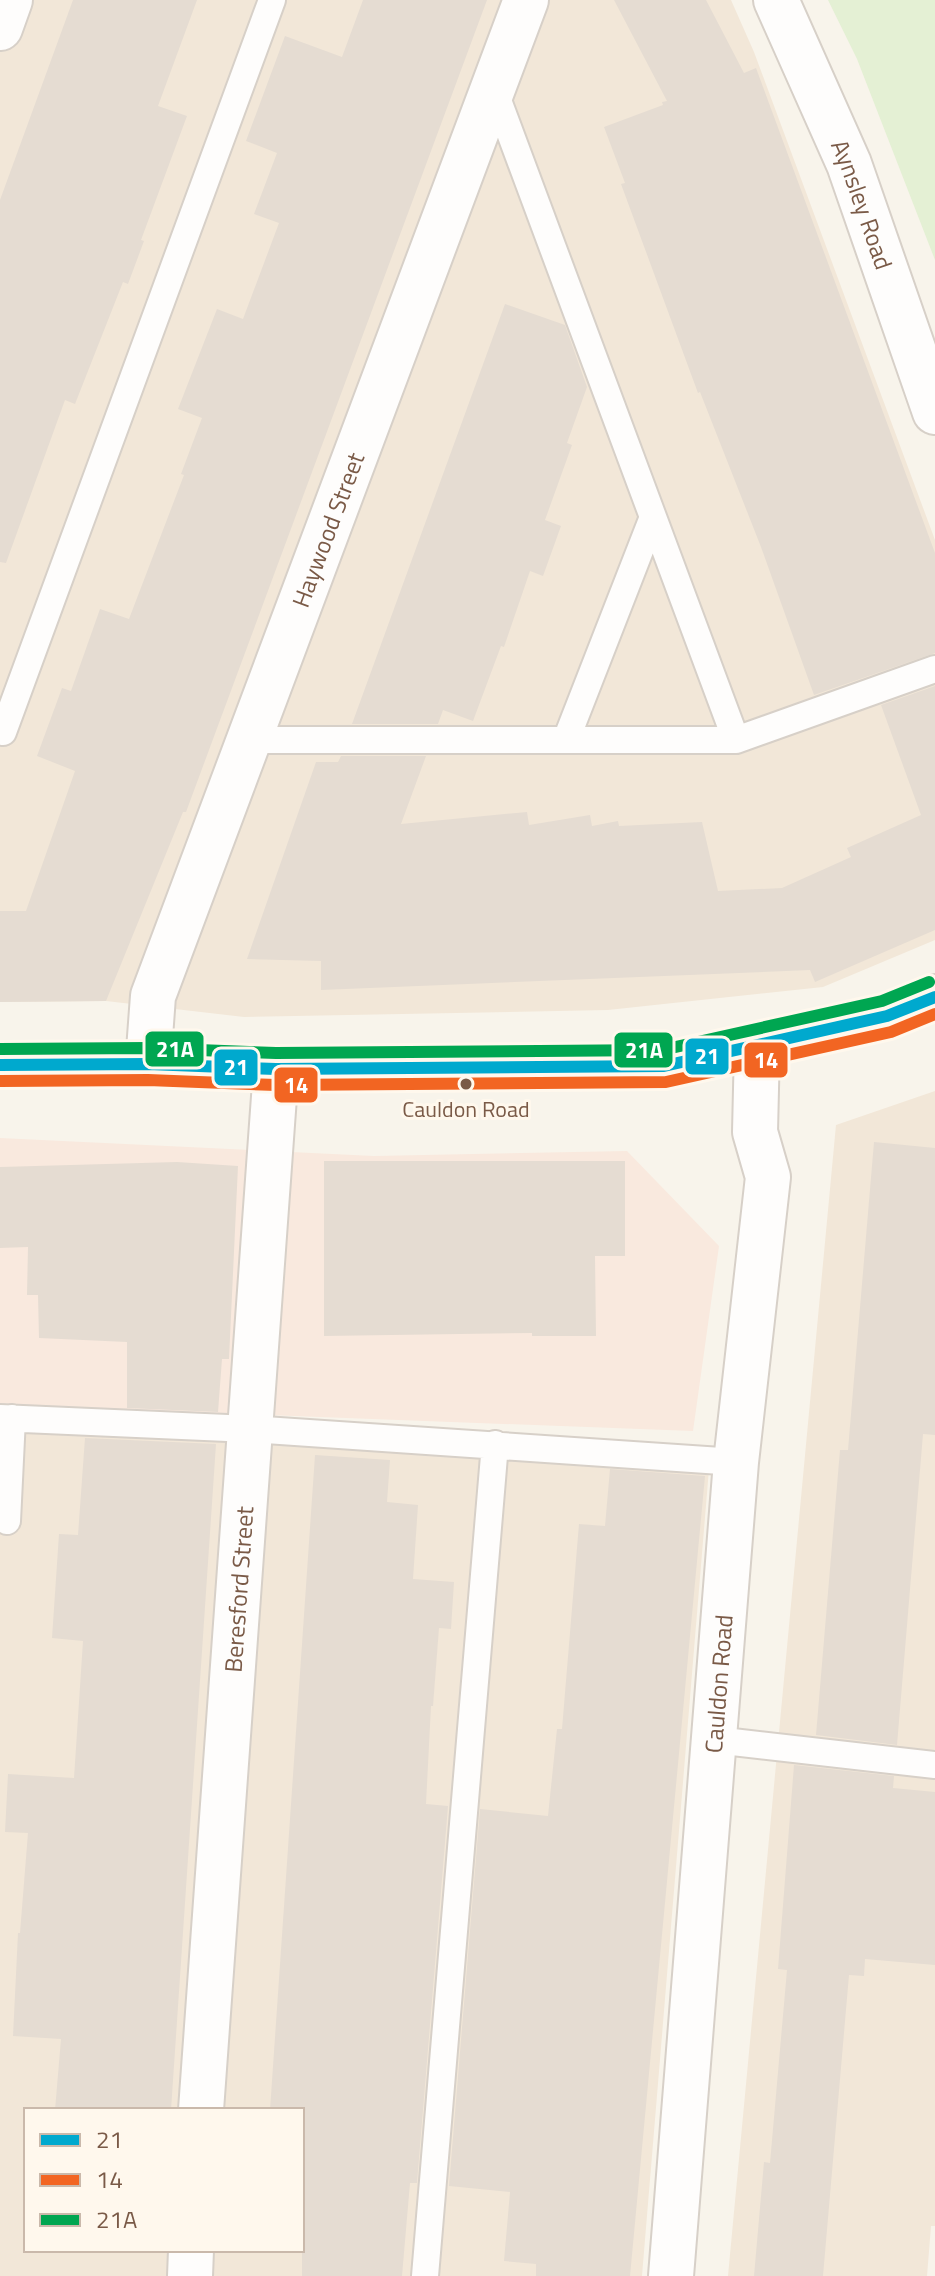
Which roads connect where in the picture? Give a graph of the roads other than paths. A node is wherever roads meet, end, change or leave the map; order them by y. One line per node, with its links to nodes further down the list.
1 (272, 0): 8 (lane)
2 (526, 0): 4 (street, Haywood Street)
3 (776, 0): 5 (street, Aynsley Road)
4 (493, 87): 6 (lane); 9 (street, Haywood Street)
5 (935, 412)
6 (653, 517): 10 (lane); 11 (lane)
7 (935, 669): 11 (lane)
8 (0, 731)
9 (249, 740): 10 (lane); 14 (street, Haywood Street)
10 (566, 740): 11 (lane)
11 (736, 740)
12 (935, 997): 13 (main road)
13 (757, 1046): 16 (main road); 20 (street, Cauldon Road)
14 (148, 1064): 15 (main road); 16 (main road)
15 (0, 1065)
16 (276, 1069): 18 (street, Beresford Street)
17 (6, 1418): 18 (lane); 21 (lane)
18 (250, 1429): 19 (lane); 24 (street, Beresford Street)
19 (495, 1444): 20 (lane); 27 (lane)
20 (736, 1462): 22 (street, Cauldon Road)
21 (7, 1521)
22 (715, 1740): 23 (lane); 28 (street, Cauldon Road)
23 (935, 1765)
24 (201, 2108)
25 (191, 2252): 26 (street)
26 (190, 2276)
27 (425, 2276)
28 (671, 2276)

